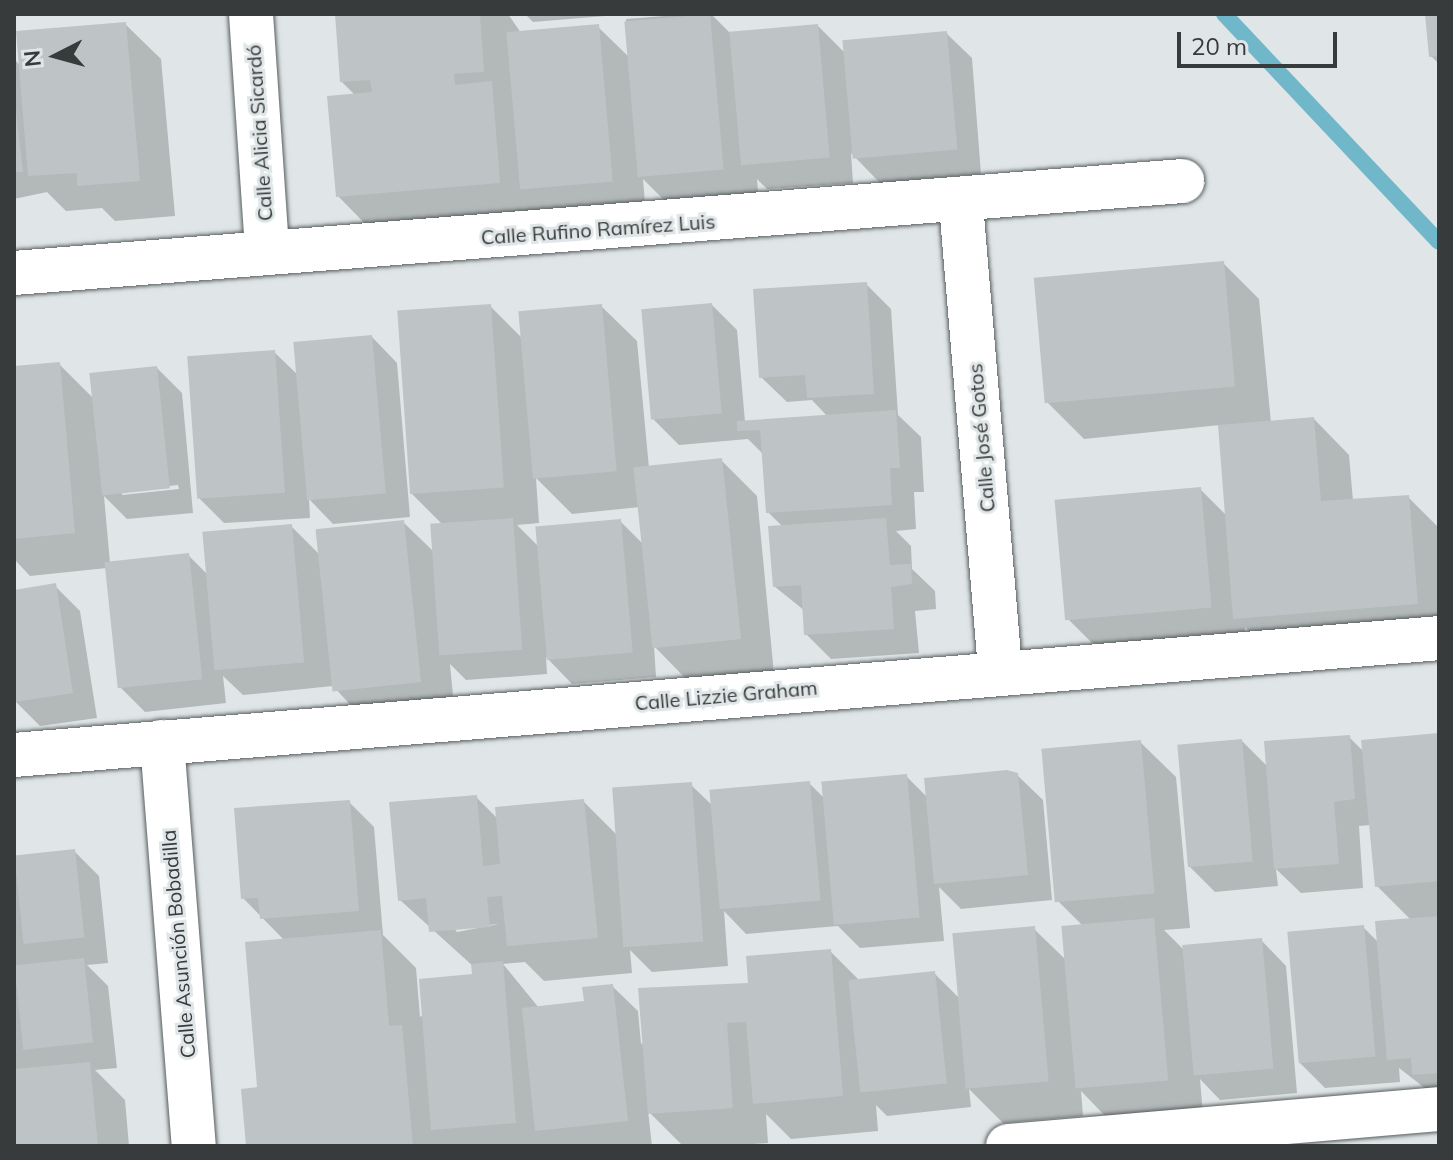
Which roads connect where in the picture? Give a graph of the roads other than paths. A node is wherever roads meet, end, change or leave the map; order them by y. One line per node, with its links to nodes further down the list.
1 (251, 14): 4 (street, Calle Alicia Sicardó)
2 (1182, 181): 3 (street, Calle Rufino Ramírez Luis)
3 (961, 204): 4 (street, Calle Rufino Ramírez Luis); 7 (street, Calle José Gotos)
4 (267, 251): 5 (street, Calle Rufino Ramírez Luis)
5 (14, 273)
6 (1439, 638): 7 (street, Calle Lizzie Graham)
7 (1000, 673): 8 (street, Calle Lizzie Graham)
8 (162, 742): 9 (street, Calle Lizzie Graham); 11 (street, Calle Asunción Bobadilla)
9 (14, 755)
10 (1439, 1109): 12 (street)
11 (194, 1146)
12 (1008, 1146)

